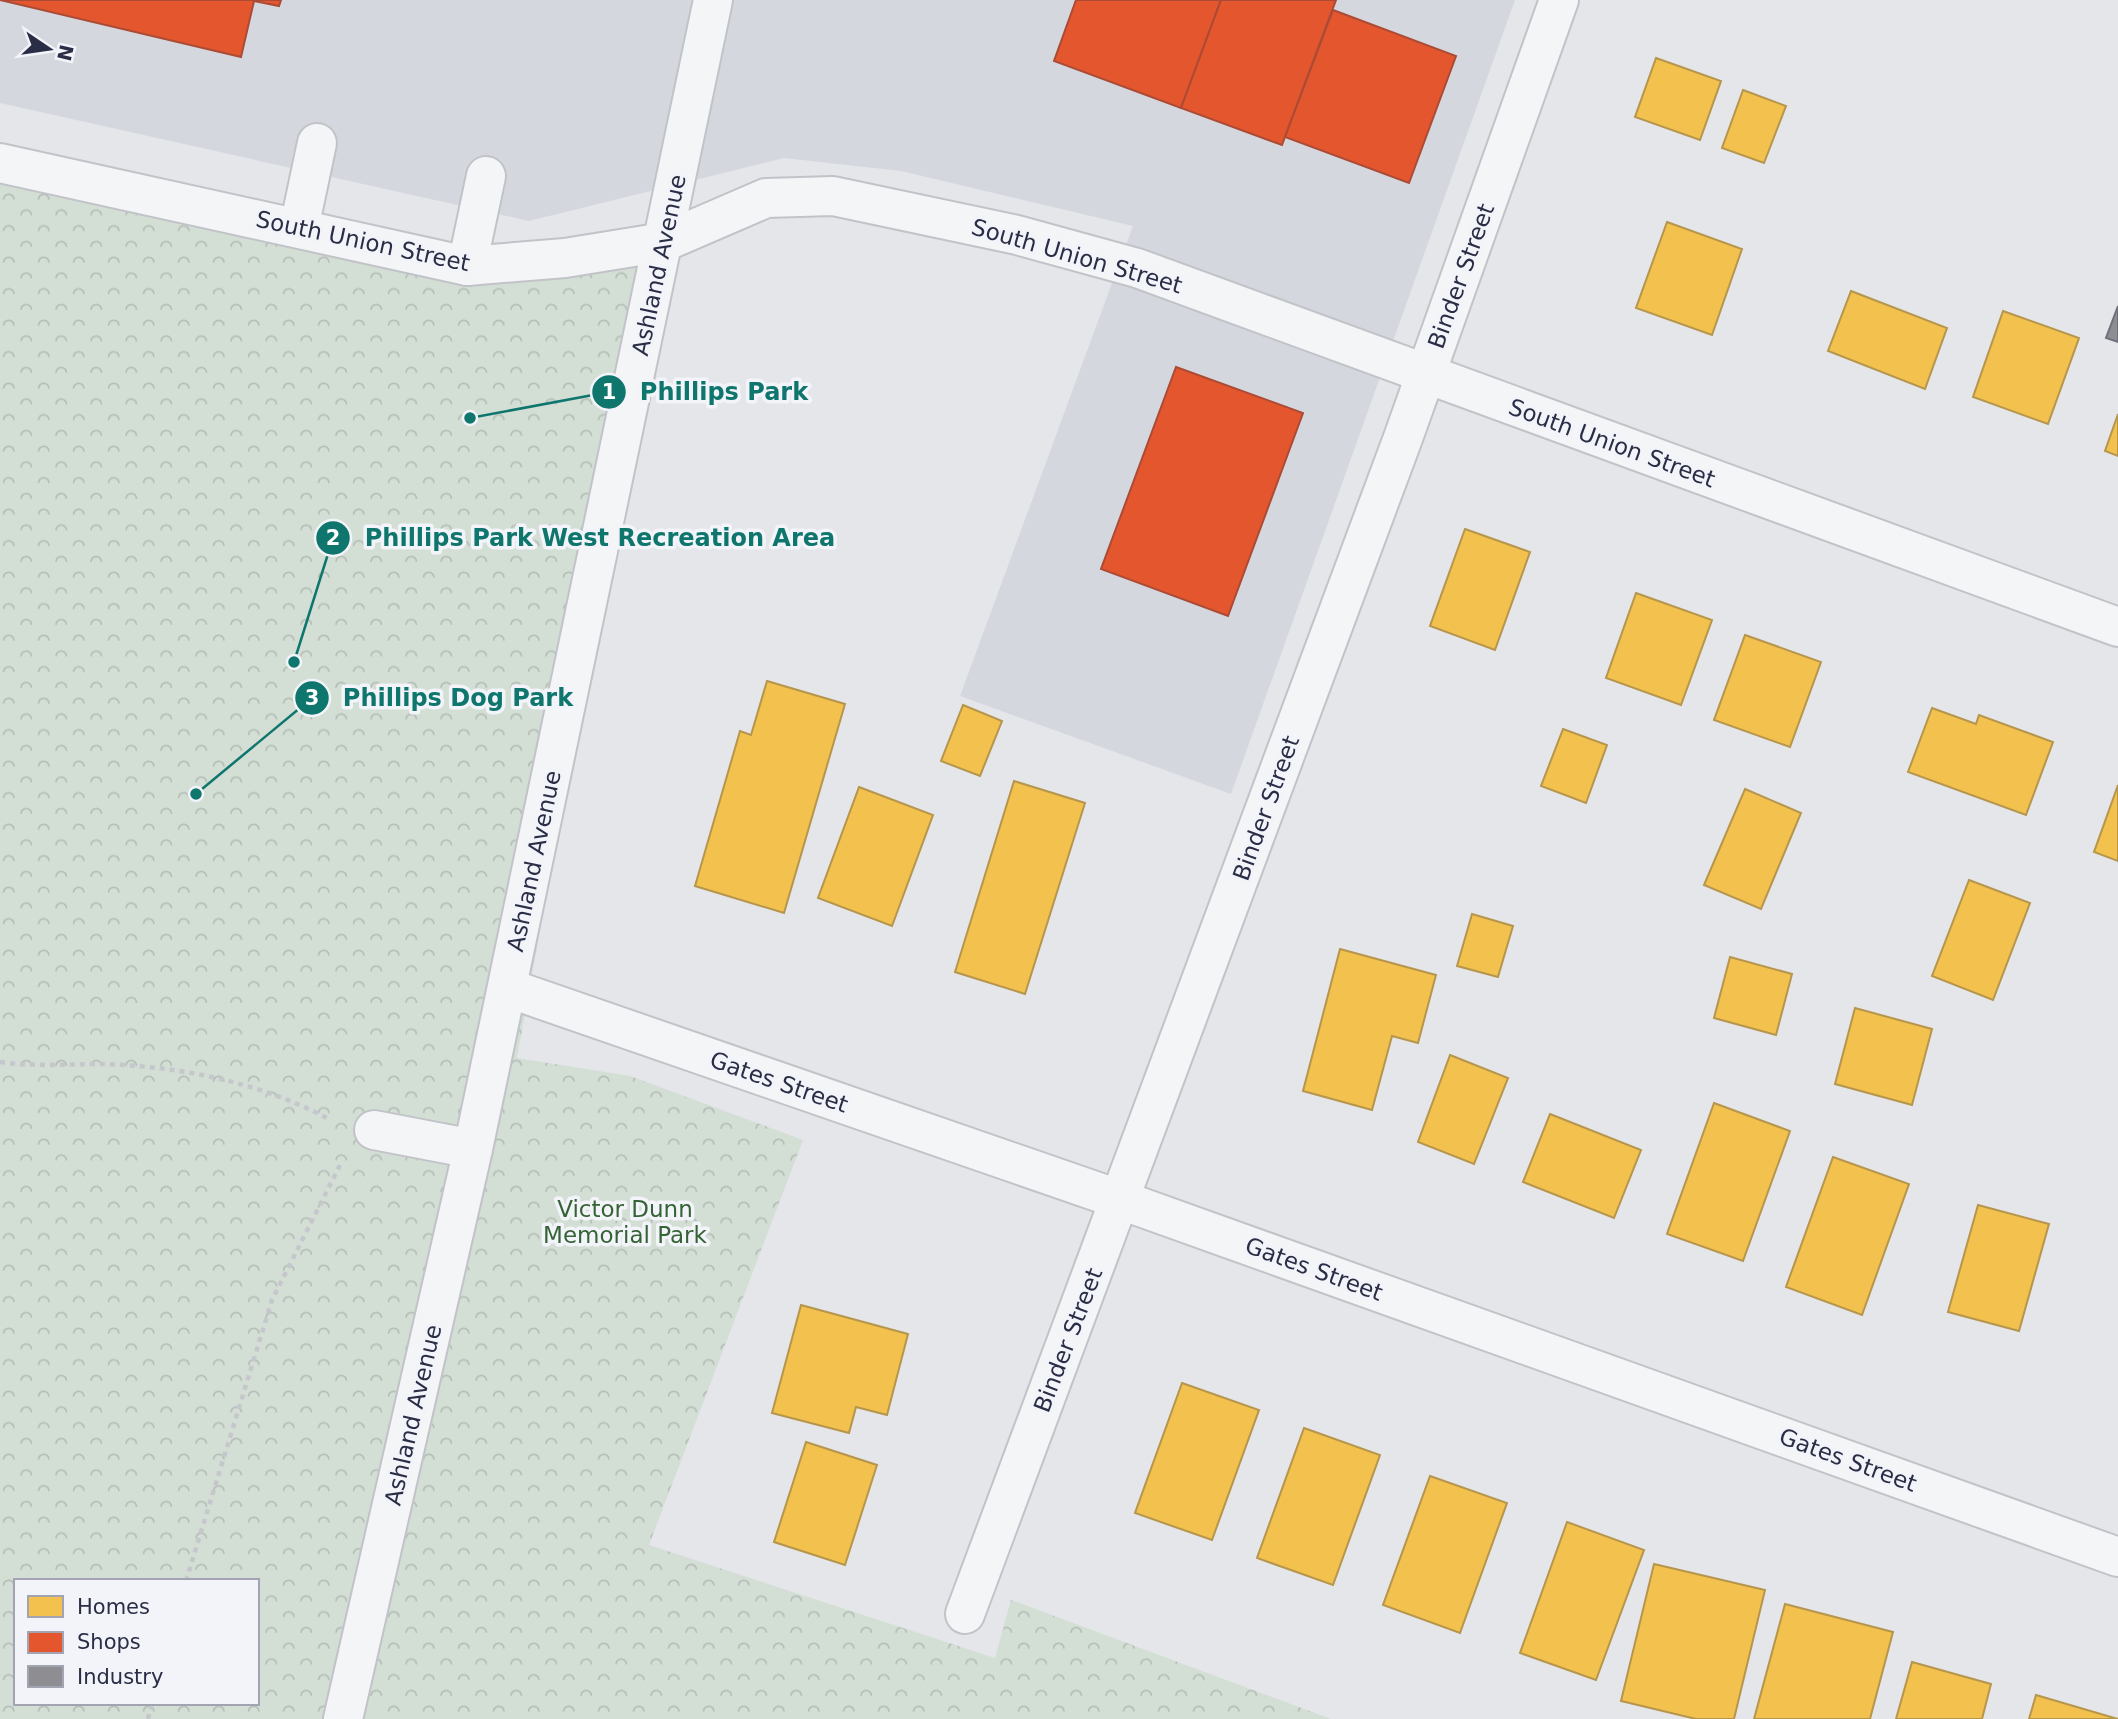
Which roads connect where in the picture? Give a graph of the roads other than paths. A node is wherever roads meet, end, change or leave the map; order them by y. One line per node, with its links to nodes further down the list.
1 (713, 0): 7 (street, Ashland Avenue)
2 (1559, 0): 9 (street, Binder Street)
3 (317, 143): 6 (street)
4 (0, 163): 6 (street, South Union Street)
5 (485, 176): 8 (street)
6 (299, 228): 8 (street, South Union Street)
7 (664, 242): 8 (street, South Union Street); 9 (street, South Union Street); 11 (street, Ashland Avenue)
8 (467, 266)
9 (1425, 375): 10 (street, South Union Street); 14 (street, Binder Street)
10 (2118, 627)
11 (508, 988): 13 (street, Ashland Avenue); 14 (street, Gates Street)
12 (370, 1134): 13 (street)
13 (473, 1149): 17 (street, Ashland Avenue)
14 (1121, 1200): 15 (street, Gates Street); 16 (street, Binder Street)
15 (2118, 1557)
16 (965, 1614)
17 (343, 1719)

